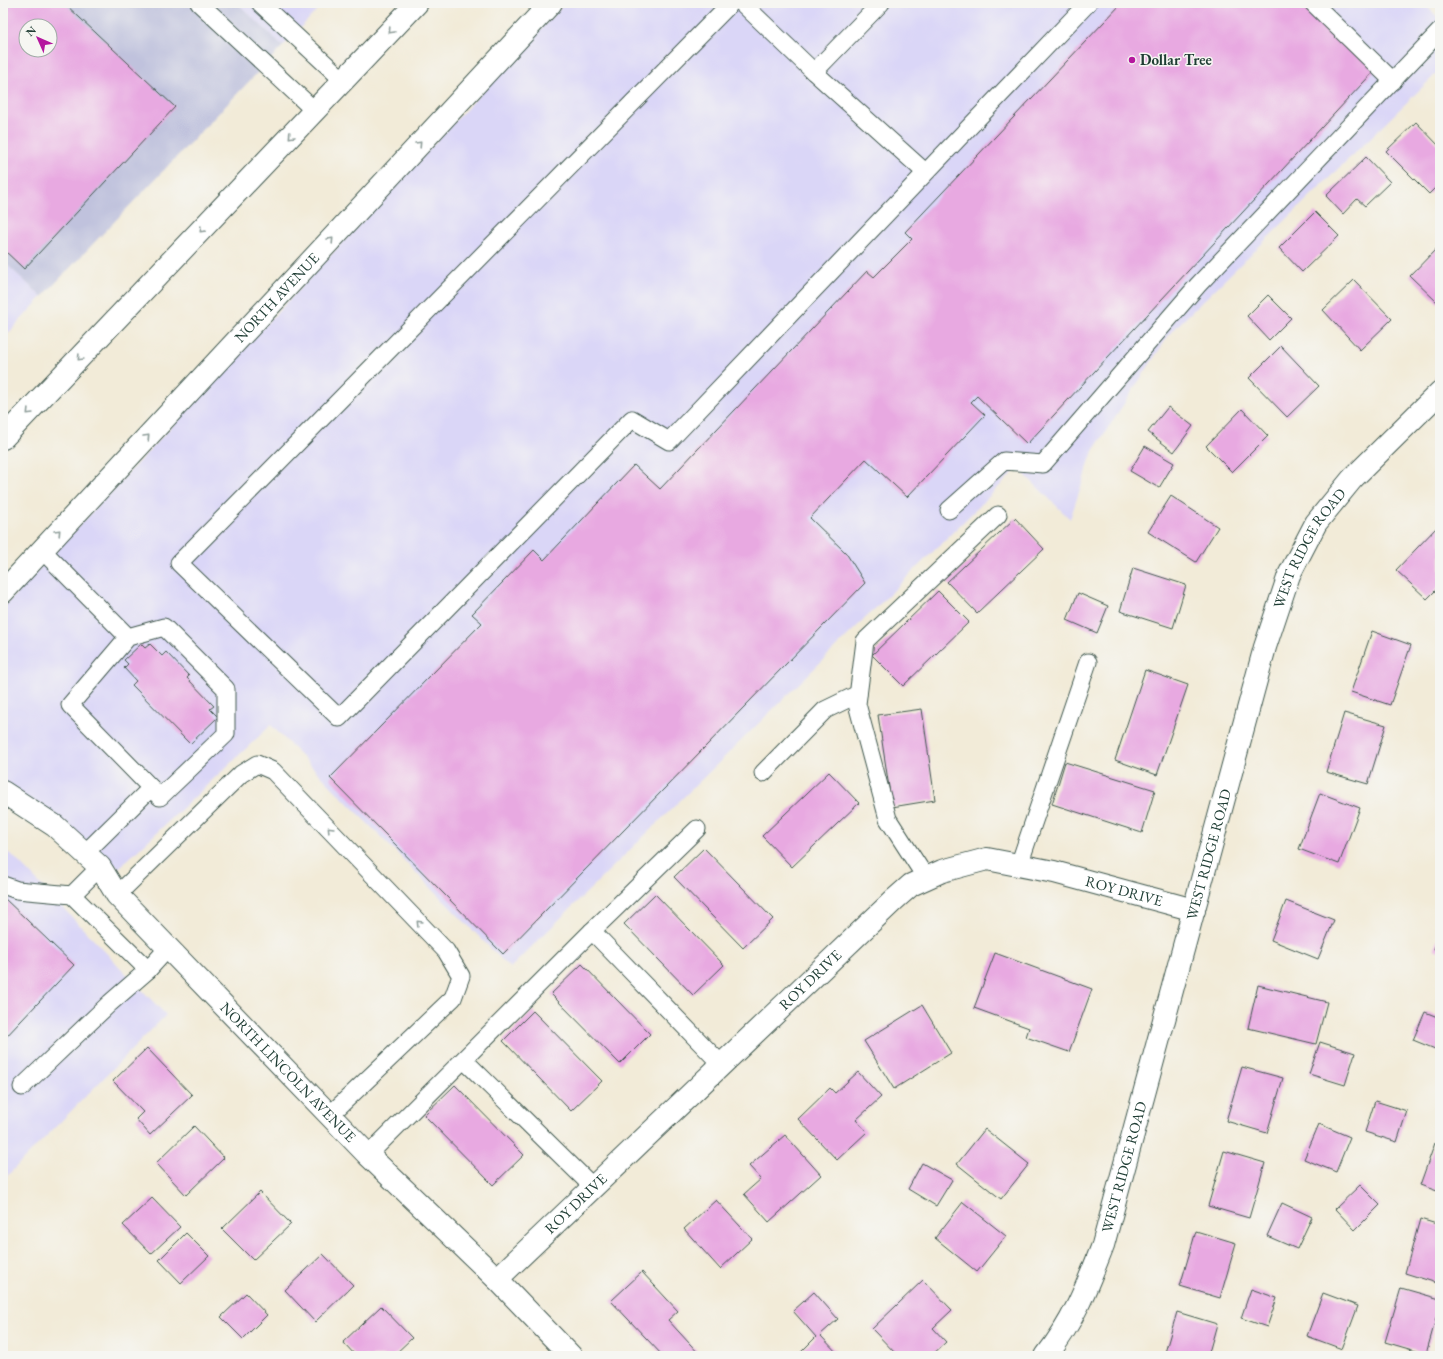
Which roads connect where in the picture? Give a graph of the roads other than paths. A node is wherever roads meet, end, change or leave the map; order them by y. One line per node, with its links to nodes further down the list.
1 (199, 3): 14 (lane)
2 (417, 3): 12 (street, one-way to 12)
3 (551, 3): 20 (street, NORTH AVENUE, one-way to 3)
4 (731, 3): 15 (lane)
5 (742, 3): 11 (lane)
6 (881, 3): 11 (lane)
7 (1088, 3): 15 (lane)
8 (1313, 3): 13 (lane)
9 (265, 5): 12 (lane)
10 (1440, 31): 13 (lane)
11 (814, 72): 15 (lane)
12 (344, 81): 14 (street)
13 (1393, 81): 18 (lane)
14 (315, 111): 17 (street, one-way to 17)
15 (925, 172)
16 (1440, 392): 35 (street, WEST RIDGE ROAD)
17 (3, 438)
18 (949, 510)
19 (998, 515): 24 (lane)
20 (42, 550): 21 (street, NORTH AVENUE); 22 (lane)
21 (3, 592)
22 (128, 637): 26 (lane); 26 (lane)
23 (1088, 662): 30 (lane)
24 (858, 694): 25 (lane); 31 (lane)
25 (763, 773)
26 (150, 788): 29 (lane)
27 (3, 792): 29 (street, NORTH LINCOLN AVENUE)
28 (698, 829): 36 (lane)
29 (92, 860): 33 (lane); 34 (street, NORTH LINCOLN AVENUE)
30 (1019, 865): 31 (street, ROY DRIVE); 35 (street, ROY DRIVE)
31 (926, 878): 40 (street, ROY DRIVE)
32 (3, 885): 33 (lane)
33 (72, 895): 38 (lane)
34 (117, 895): 37 (street, NORTH LINCOLN AVENUE); 42 (lane, one-way to 34)
35 (1194, 910): 47 (street, WEST RIDGE ROAD)
36 (592, 931): 39 (lane); 40 (lane)
37 (169, 947): 38 (lane); 42 (street, NORTH LINCOLN AVENUE)
38 (148, 970): 41 (lane)
39 (464, 1060): 43 (lane); 44 (lane)
40 (721, 1064): 44 (street, ROY DRIVE)
41 (22, 1086)
42 (330, 1115): 43 (street, NORTH LINCOLN AVENUE)
43 (368, 1155): 45 (street, NORTH LINCOLN AVENUE)
44 (593, 1187): 45 (street, ROY DRIVE)
45 (497, 1279): 46 (street, NORTH LINCOLN AVENUE)
46 (571, 1356)
47 (1046, 1356)

